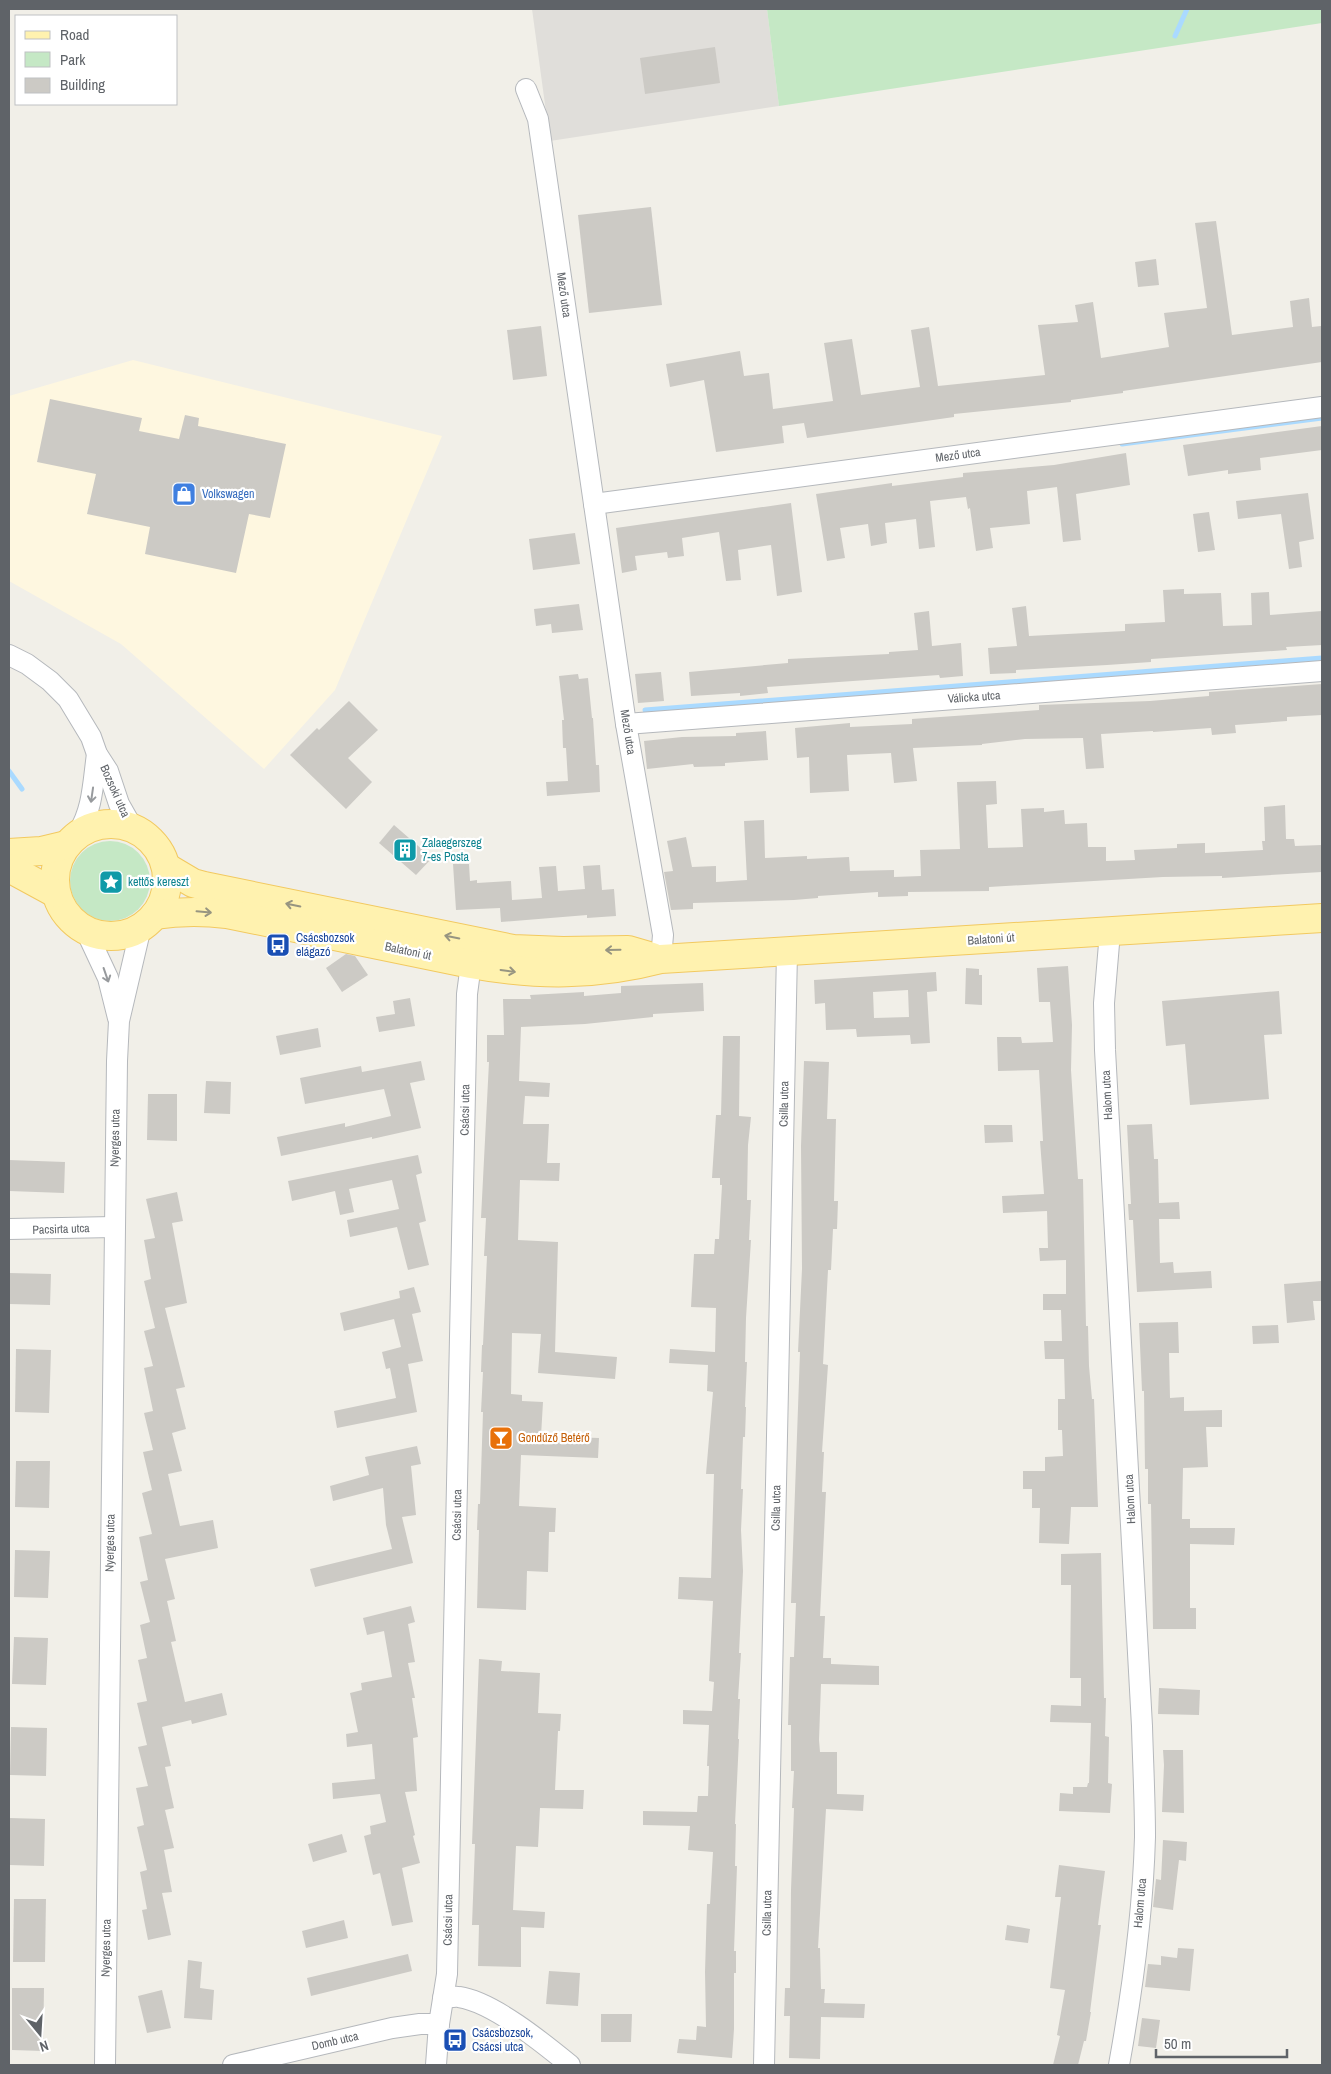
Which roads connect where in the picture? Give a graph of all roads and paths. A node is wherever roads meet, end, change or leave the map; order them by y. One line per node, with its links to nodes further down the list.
1 (526, 89): 3 (street, Mező utca)
2 (1322, 407): 3 (street, Mező utca)
3 (594, 504): 6 (street, Mező utca)
4 (9, 654): 7 (street, Bozsoki utca)
5 (1322, 671): 6 (street, Válicka utca)
6 (626, 724): 19 (street, Mező utca)
7 (97, 754): 8 (street, Bozsoki utca); 9 (street, Bozsoki utca, one-way to 9)
8 (132, 828): 9 (main road); 11 (main road)
9 (72, 839): 10 (main road); 13 (main road)
10 (9, 853)
11 (166, 867): 15 (main road); 19 (main road, Balatoni út, one-way to 11)
12 (9, 868): 13 (main road)
13 (55, 892): 16 (main road)
14 (1322, 918): 17 (main road, Balatoni út)
15 (148, 921): 16 (main road); 20 (main road, Balatoni út, one-way to 20); 21 (street, Nyerges utca)
16 (86, 931): 21 (street, Nyerges utca, one-way to 21)
17 (1110, 932): 18 (main road, Balatoni út); 31 (street, Halom utca)
18 (787, 952): 19 (main road, Balatoni út); 30 (street, Csilla utca)
19 (661, 959): 20 (main road, Balatoni út, one-way to 19)
20 (471, 964): 24 (street, Csácsi utca)
21 (119, 1022): 22 (street, Nyerges utca)
22 (114, 1227): 23 (street, Pacsirta utca); 26 (street, Nyerges utca)
23 (9, 1229)
24 (443, 1998): 25 (street, Csácsi utca); 29 (street)
25 (439, 2024): 27 (street, Domb utca); 28 (street, Csácsi utca)
26 (105, 2065)
27 (233, 2065)
28 (436, 2065)
29 (570, 2065)
30 (764, 2065)
31 (1118, 2065)

